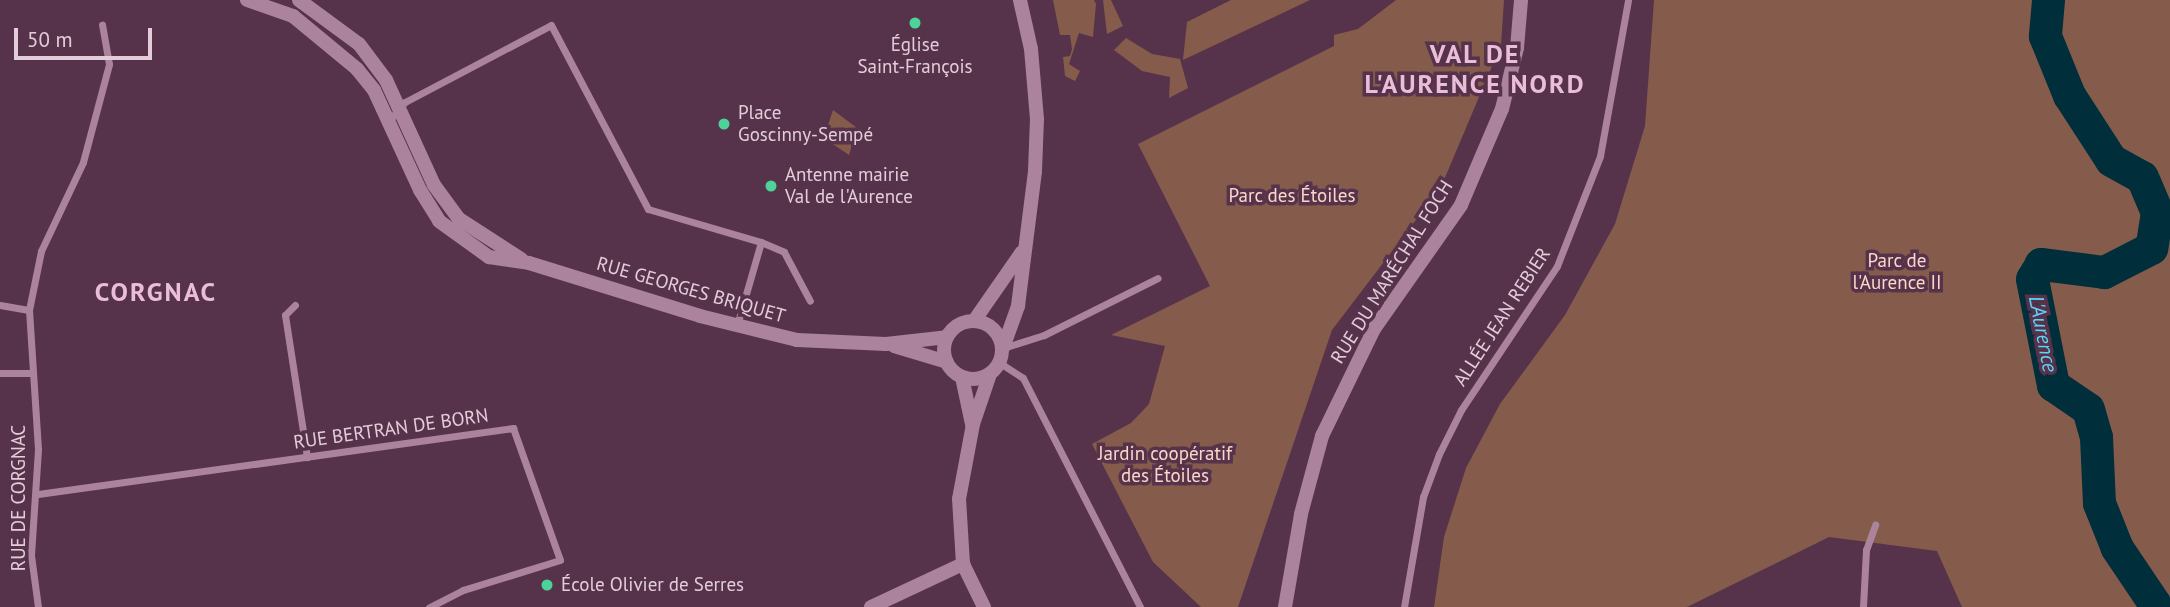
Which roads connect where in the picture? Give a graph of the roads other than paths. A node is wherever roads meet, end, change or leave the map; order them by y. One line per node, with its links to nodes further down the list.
1 (247, 0): 8 (street, RUE GEORGES BRIQUET)
2 (299, 0): 7 (street, RUE GEORGES BRIQUET)
3 (1020, 0): 10 (street)
4 (1521, 0): 36 (street, RUE DU MARÉCHAL FOCH)
5 (1628, 0): 37 (street, ALLÉE JEAN REBIER)
6 (102, 25): 16 (street, RUE DE CORGNAC)
7 (400, 106): 8 (street); 9 (street); 11 (street, RUE GEORGES BRIQUET)
8 (387, 123): 11 (street, RUE GEORGES BRIQUET)
9 (761, 242): 13 (street); 18 (street)
10 (1025, 248): 17 (street); 22 (street)
11 (528, 263): 18 (street, RUE GEORGES BRIQUET)
12 (1158, 278): 22 (street)
13 (810, 300)
14 (0, 305): 16 (street)
15 (295, 306): 27 (street)
16 (29, 310): 24 (street, RUE DE CORGNAC)
17 (974, 321): 19 (street); 22 (street)
18 (737, 325): 20 (street, RUE GEORGES BRIQUET)
19 (947, 337): 20 (street, RUE GEORGES BRIQUET); 21 (street)
20 (886, 344): 21 (street, RUE GEORGES BRIQUET)
21 (947, 362): 25 (street)
22 (997, 362): 25 (street); 26 (street); 35 (street)
23 (0, 373): 24 (street)
24 (31, 373): 28 (street, RUE DE CORGNAC)
25 (962, 377): 26 (street)
26 (973, 424): 30 (street)
27 (307, 457): 28 (street, RUE BERTRAN DE BORN); 32 (street, RUE BERTRAN DE BORN)
28 (38, 494): 31 (street, RUE DE CORGNAC)
29 (1875, 526): 38 (street)
30 (963, 564): 33 (street); 34 (street)
31 (38, 607)
32 (429, 607)
33 (871, 607)
34 (984, 607)
35 (1140, 607)
36 (1285, 607)
37 (1404, 607)
38 (1863, 607)

